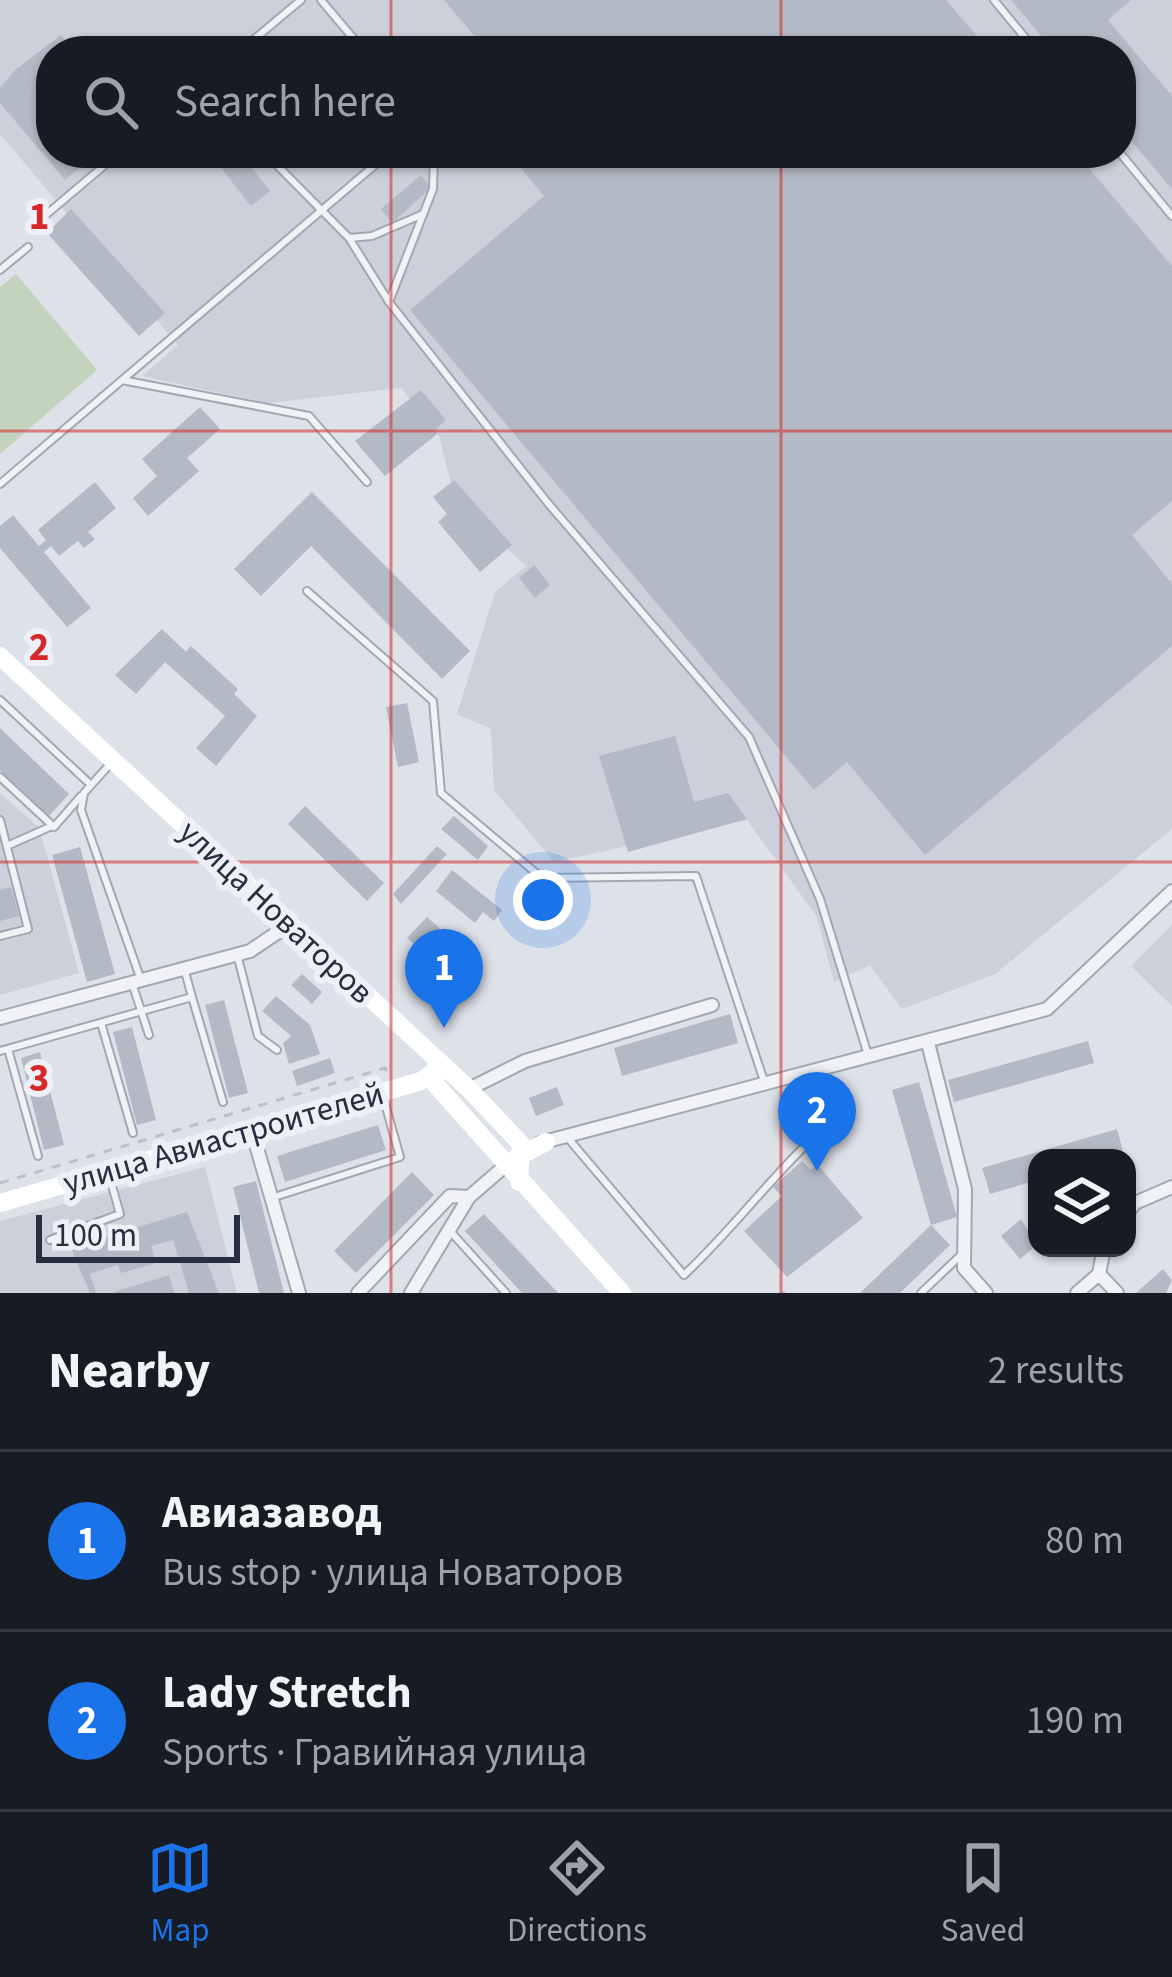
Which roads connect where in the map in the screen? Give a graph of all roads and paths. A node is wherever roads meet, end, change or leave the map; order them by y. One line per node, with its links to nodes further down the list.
1 (301, 0): 4 (lane)
2 (321, 0): 5 (lane)
3 (994, 0): 6 (lane)
4 (258, 36)
5 (351, 36)
6 (1024, 36)
7 (101, 168): 15 (lane)
8 (279, 168): 12 (lane)
9 (371, 168): 12 (lane)
10 (434, 168): 13 (lane)
11 (1132, 168): 14 (lane)
12 (320, 212): 16 (lane); 20 (lane)
13 (423, 214): 16 (lane); 19 (lane)
14 (1172, 216)
15 (41, 219)
16 (349, 238): 19 (lane)
17 (28, 247): 18 (lane)
18 (0, 270)
19 (389, 302): 48 (lane)
20 (121, 380): 21 (lane); 22 (lane)
21 (367, 482)
22 (0, 484)
23 (307, 591): 50 (lane)
24 (0, 656): 26 (main road, улица Новаторов)
25 (0, 700): 28 (lane)
26 (114, 761): 28 (lane); 34 (main road, улица Новаторов)
27 (0, 777): 31 (lane)
28 (90, 784): 29 (lane)
29 (83, 794): 31 (lane); 38 (lane)
30 (0, 820): 32 (lane)
31 (56, 825): 32 (lane)
32 (8, 845): 35 (lane)
33 (1172, 891): 45 (street)
34 (290, 924): 36 (street); 49 (main road, улица Новаторов)
35 (0, 936)
36 (237, 954): 37 (street); 47 (lane)
37 (184, 968): 38 (street); 39 (lane)
38 (137, 981): 41 (lane); 42 (street)
39 (192, 998): 41 (lane); 53 (lane)
40 (712, 1005): 51 (street)
41 (141, 1012): 43 (lane); 44 (lane)
42 (0, 1018)
43 (101, 1023): 46 (lane); 56 (lane)
44 (149, 1036)
45 (928, 1043): 48 (street); 71 (street)
46 (4, 1050): 60 (lane)
47 (277, 1050)
48 (868, 1058): 50 (street)
49 (439, 1064): 51 (main road, улица Новаторов); 52 (main road, улица Авиастроителей); 61 (main road)
50 (765, 1084): 57 (street)
51 (469, 1089): 59 (main road, улица Новаторов)
52 (382, 1090): 54 (main road, улица Авиастроителей); 66 (lane)
53 (223, 1102)
54 (252, 1131): 62 (main road, улица Авиастроителей); 66 (street)
55 (819, 1132): 57 (lane)
56 (133, 1133)
57 (568, 1137): 58 (street)
58 (546, 1142): 59 (street); 61 (main road)
59 (521, 1144): 63 (main road)
60 (38, 1156)
61 (500, 1160): 63 (main road); 65 (street)
62 (108, 1172): 67 (main road, улица Авиастроителей); 70 (lane)
63 (519, 1182): 81 (main road)
64 (1172, 1187): 68 (street)
65 (469, 1197): 69 (street); 74 (street)
66 (271, 1198): 76 (street)
67 (0, 1203)
68 (1136, 1203)
69 (448, 1229): 75 (street); 80 (lane)
70 (50, 1240)
71 (963, 1253): 82 (lane); 83 (street)
72 (1103, 1257): 73 (street)
73 (1100, 1274): 84 (street); 85 (street)
74 (370, 1283): 77 (street); 78 (street)
75 (418, 1290): 79 (street)
76 (298, 1293)
77 (358, 1293)
78 (385, 1293)
79 (400, 1293)
80 (506, 1293)
81 (622, 1293)
82 (921, 1293)
83 (986, 1293)
84 (1077, 1293)
85 (1117, 1293)

